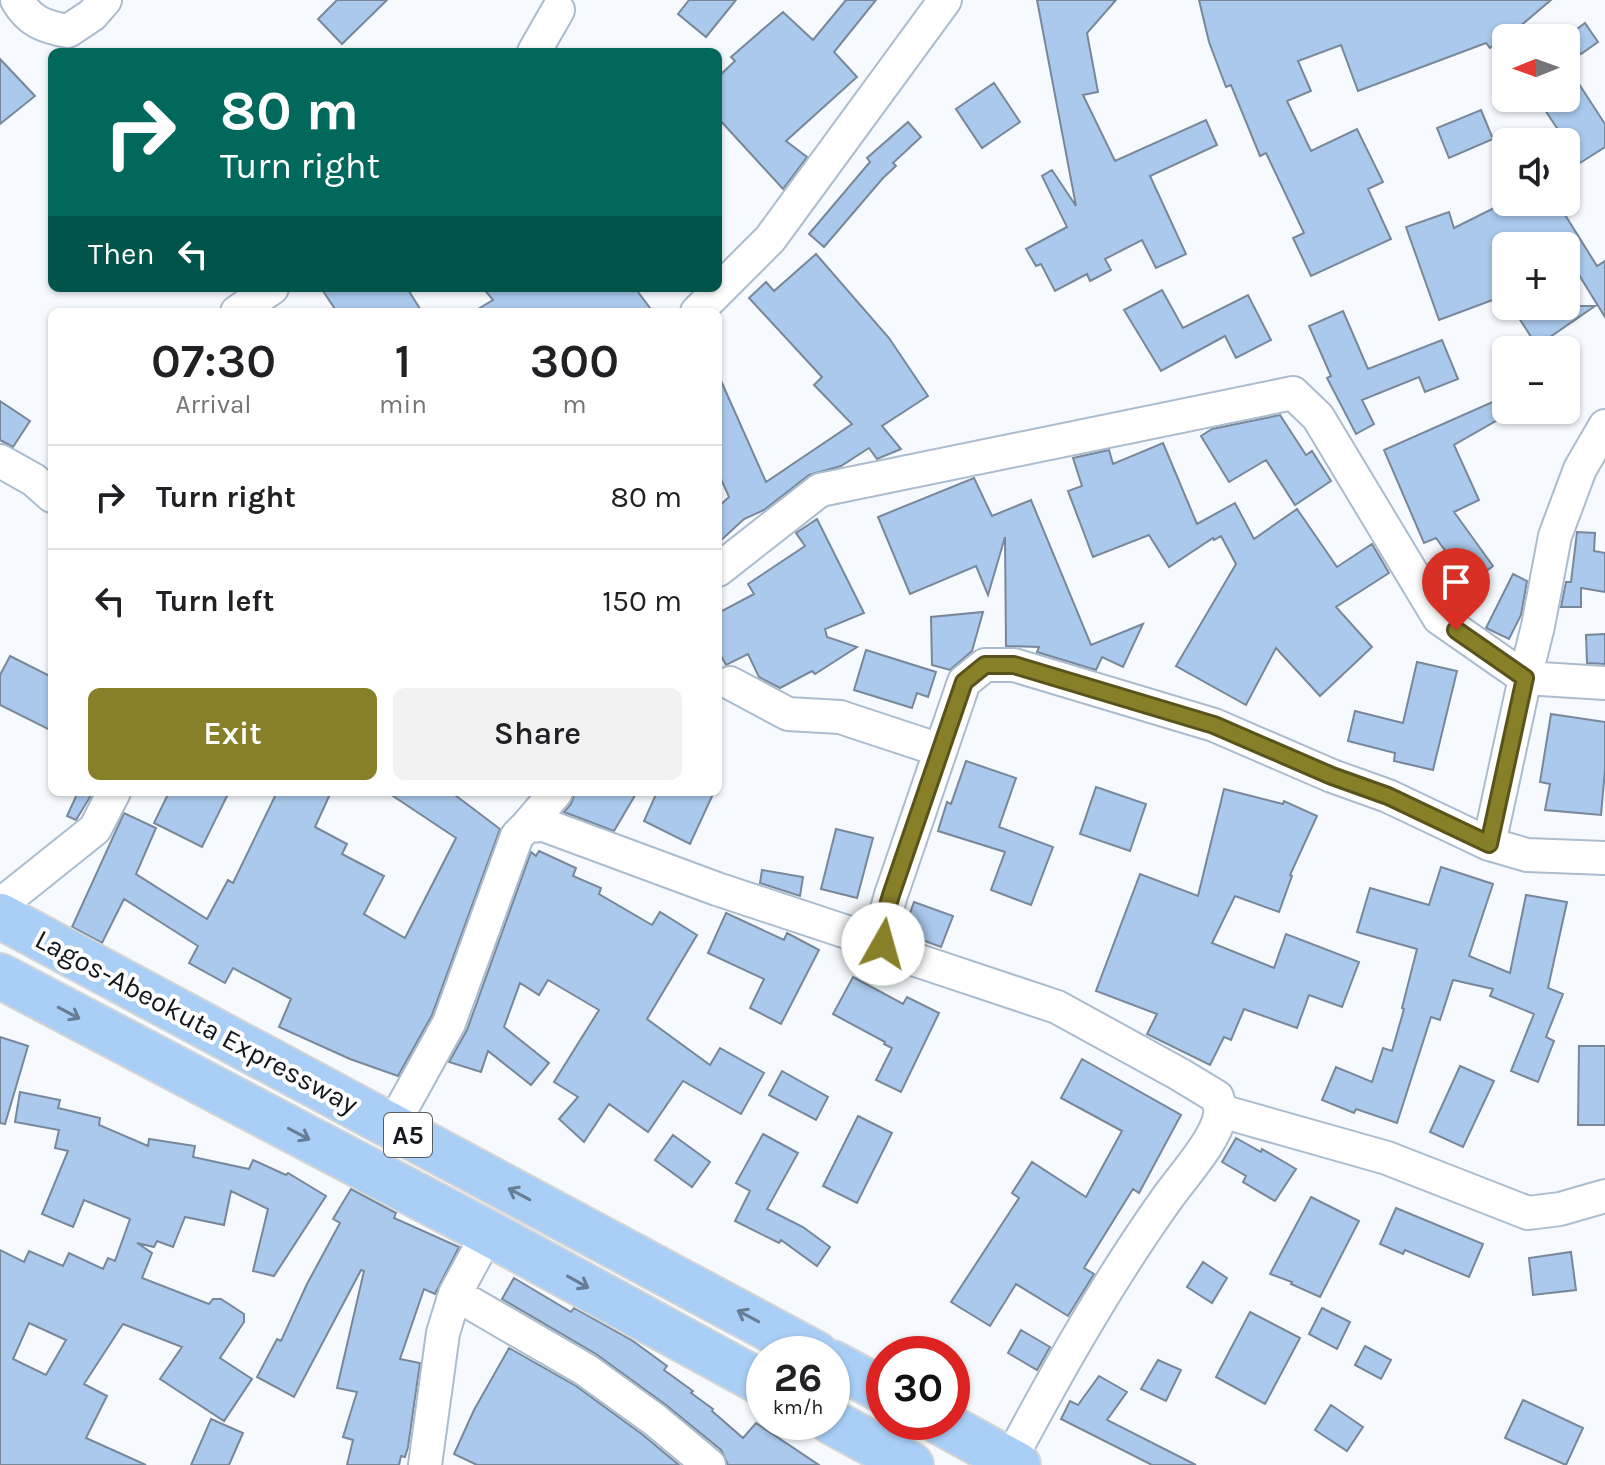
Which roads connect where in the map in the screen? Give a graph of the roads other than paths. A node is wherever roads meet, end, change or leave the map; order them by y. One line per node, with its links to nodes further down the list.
1 (17, 0): 2 (street)
2 (105, 0)
3 (945, 0): 6 (street)
4 (558, 10): 5 (street)
5 (536, 48)
6 (722, 287)
7 (266, 292): 9 (street)
8 (717, 292): 10 (street)
9 (243, 308)
10 (701, 308)
11 (1605, 426): 15 (street)
12 (0, 461): 13 (street)
13 (46, 479)
14 (722, 567): 15 (street)
15 (1525, 678): 17 (street); 22 (street)
16 (730, 683): 18 (street)
17 (1605, 683)
18 (940, 750): 22 (street); 26 (street)
19 (112, 796): 24 (street)
20 (553, 796): 21 (street)
21 (527, 826): 26 (street); 29 (street)
22 (1489, 844): 23 (street)
23 (1605, 858)
24 (0, 905)
25 (0, 916): 29 (highway, Lagos-Abeokuta Expressway / A5)
26 (883, 944): 28 (street)
27 (0, 976): 31 (highway, Lagos-Abeokuta Expressway / A5, one-way to 31)
28 (1221, 1111): 30 (street); 37 (street)
29 (392, 1126): 33 (highway, Lagos-Abeokuta Expressway / A5, one-way to 29)
30 (1605, 1196)
31 (488, 1233): 32 (street); 34 (highway, Lagos-Abeokuta Expressway / A5, one-way to 34)
32 (455, 1294): 38 (street); 39 (street)
33 (783, 1336)
34 (746, 1374)
35 (850, 1432): 40 (highway)
36 (970, 1439): 37 (highway)
37 (1014, 1463)
38 (425, 1465)
39 (709, 1465)
40 (911, 1465)

